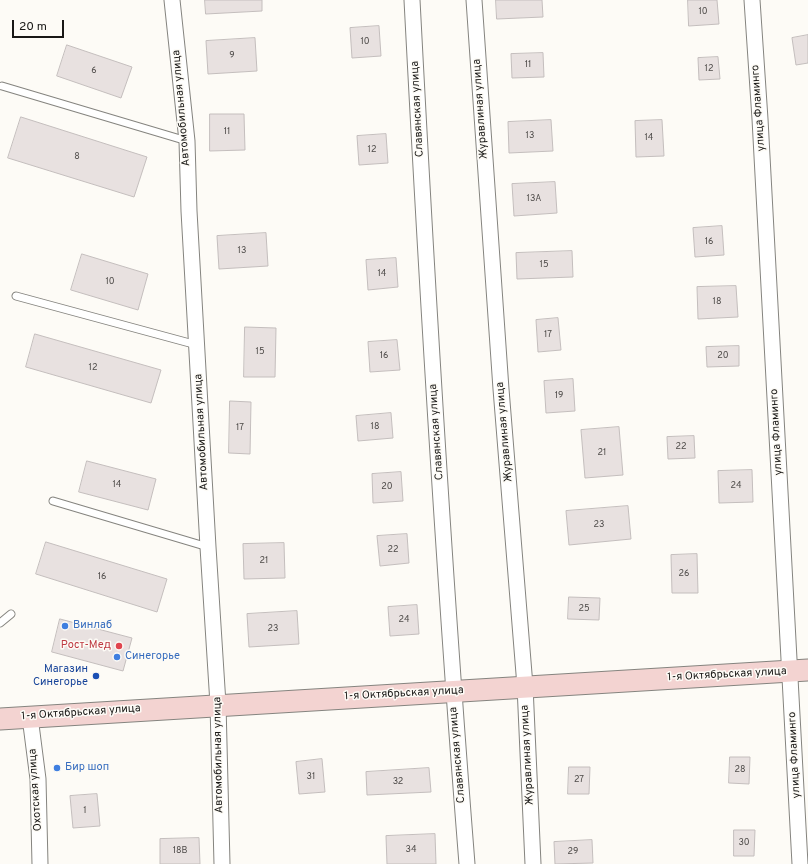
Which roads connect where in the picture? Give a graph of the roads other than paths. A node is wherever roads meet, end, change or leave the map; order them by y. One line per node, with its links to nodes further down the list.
1 (172, 0): 6 (street, Автомобильная улица)
2 (412, 0): 15 (street, Славянская улица)
3 (474, 0): 14 (street, Журавлиная улица)
4 (752, 0): 13 (street, улица Фламинго)
5 (2, 86): 6 (lane)
6 (187, 141): 8 (street, Автомобильная улица)
7 (16, 296): 8 (lane)
8 (197, 345): 10 (street, Автомобильная улица)
9 (53, 501): 10 (lane)
10 (208, 547): 16 (street, Автомобильная улица)
11 (10, 614): 12 (lane)
12 (0, 623)
13 (799, 670): 14 (street, 1-я Октябрьская улица); 23 (street, улица Фламинго)
14 (525, 686): 15 (street, 1-я Октябрьская улица); 22 (street, Журавлиная улица)
15 (453, 691): 16 (street, 1-я Октябрьская улица); 21 (street, Славянская улица)
16 (218, 704): 17 (street, 1-я Октябрьская улица); 20 (street, Автомобильная улица)
17 (30, 716): 18 (street, 1-я Октябрьская улица); 19 (street, Охотская улица)
18 (0, 719)
19 (40, 864)
20 (222, 864)
21 (467, 864)
22 (533, 864)
23 (800, 864)

